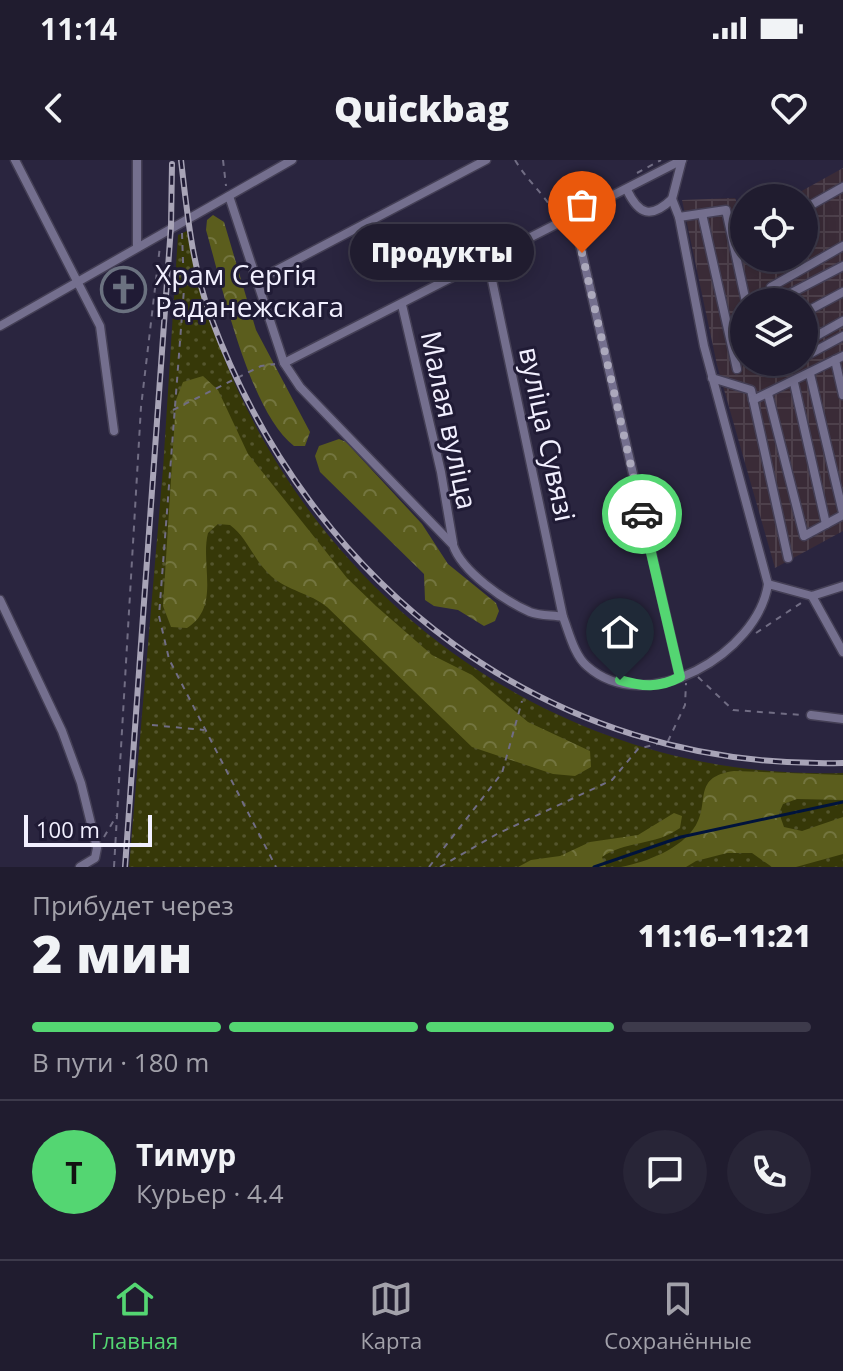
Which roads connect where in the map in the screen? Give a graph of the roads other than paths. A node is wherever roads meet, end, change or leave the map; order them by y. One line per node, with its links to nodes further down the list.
1 (15, 160): 19 (street)
2 (137, 160): 14 (street)
3 (292, 160): 8 (street)
4 (486, 160): 18 (street)
5 (682, 160): 7 (street); 9 (street)
6 (843, 187): 10 (street)
7 (627, 190): 9 (street); 11 (street)
8 (229, 196): 14 (street); 18 (street)
9 (672, 199): 13 (street)
10 (818, 201)
11 (579, 212): 16 (street); 53 (street)
12 (702, 214): 13 (street); 21 (street); 30 (street)
13 (679, 217): 37 (street)
14 (137, 246): 19 (street)
15 (843, 247): 20 (street)
16 (488, 261): 24 (street); 51 (street, вуліца Сувязі)
17 (843, 266): 22 (street)
18 (256, 281): 33 (street)
19 (78, 282): 27 (street); 42 (street)
20 (771, 287)
21 (743, 288)
22 (801, 288)
23 (843, 292): 25 (street)
24 (402, 305): 33 (street); 45 (street, Малая вуліца)
25 (818, 305)
26 (843, 321): 28 (street)
27 (0, 326)
28 (818, 335)
29 (843, 336): 31 (street)
30 (730, 338)
31 (818, 349)
32 (839, 358): 34 (street); 40 (street)
33 (284, 363): 45 (street)
34 (818, 370)
35 (806, 376): 38 (street)
36 (810, 376): 43 (street)
37 (712, 378): 41 (street); 47 (street)
38 (794, 383): 39 (street); 44 (street)
39 (768, 394): 41 (street); 44 (street)
40 (843, 395)
41 (753, 400): 46 (street)
42 (114, 431)
43 (843, 514): 44 (street)
44 (826, 524)
45 (453, 545): 51 (street)
46 (788, 558)
47 (768, 584): 49 (street); 53 (street, вуліца Сувязі)
48 (843, 586): 49 (street)
49 (812, 596): 52 (street)
50 (0, 600): 56 (street)
51 (563, 617): 53 (street, вуліца Сувязі)
52 (843, 652)
53 (680, 677)
54 (811, 715): 55 (street)
55 (843, 719)
56 (80, 867)

